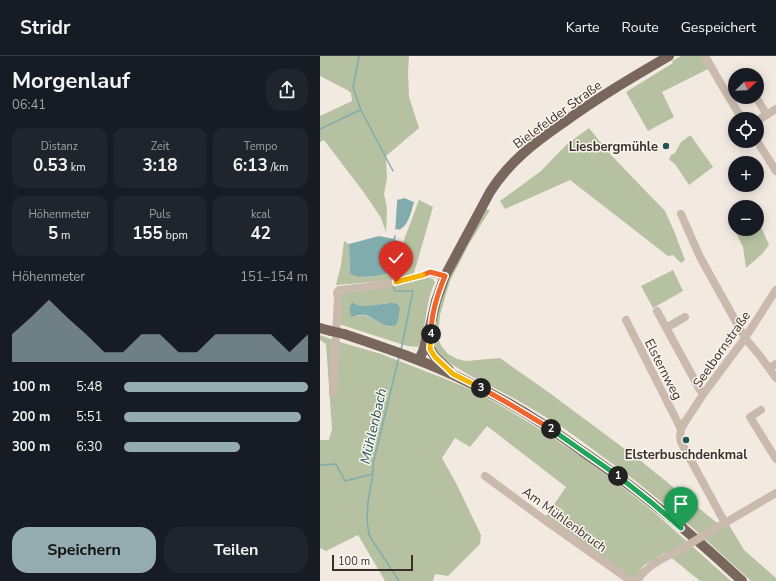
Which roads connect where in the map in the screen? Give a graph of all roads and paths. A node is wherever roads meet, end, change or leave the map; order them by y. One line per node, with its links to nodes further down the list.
1 (669, 56): 11 (main road, Bielefelder Straße)
2 (705, 56): 5 (street)
3 (760, 104): 6 (street)
4 (776, 109): 6 (street)
5 (738, 112)
6 (767, 115): 7 (street)
7 (764, 117)
8 (761, 148): 9 (street)
9 (776, 171)
10 (682, 214): 19 (street)
11 (445, 276): 16 (main road, Bielefelder Straße); 25 (street)
12 (776, 290): 19 (street, Seelbornstraße)
13 (657, 311): 18 (street)
14 (685, 317): 18 (street)
15 (626, 320): 28 (street, Elsternweg)
16 (431, 322): 20 (main road, Bielefelder Straße); 21 (main road, Bielefelder Straße)
17 (320, 328): 21 (main road, bridge)
18 (666, 328): 26 (street)
19 (744, 338): 22 (street); 26 (street, Seelbornstraße)
20 (430, 349): 21 (main road, Bielefelder Straße); 23 (main road)
21 (422, 362): 23 (main road)
22 (773, 366): 24 (street)
23 (453, 374): 35 (main road)
24 (776, 378)
25 (333, 393)
26 (704, 393): 28 (street, Seelbornstraße)
27 (761, 410): 29 (street)
28 (683, 425): 32 (street, Elsternweg)
29 (776, 460)
30 (486, 476): 33 (street, Am Mühlenbruch)
31 (776, 493): 32 (street)
32 (725, 523): 34 (street, bridge)
33 (632, 581)
34 (637, 581)
35 (742, 581)

